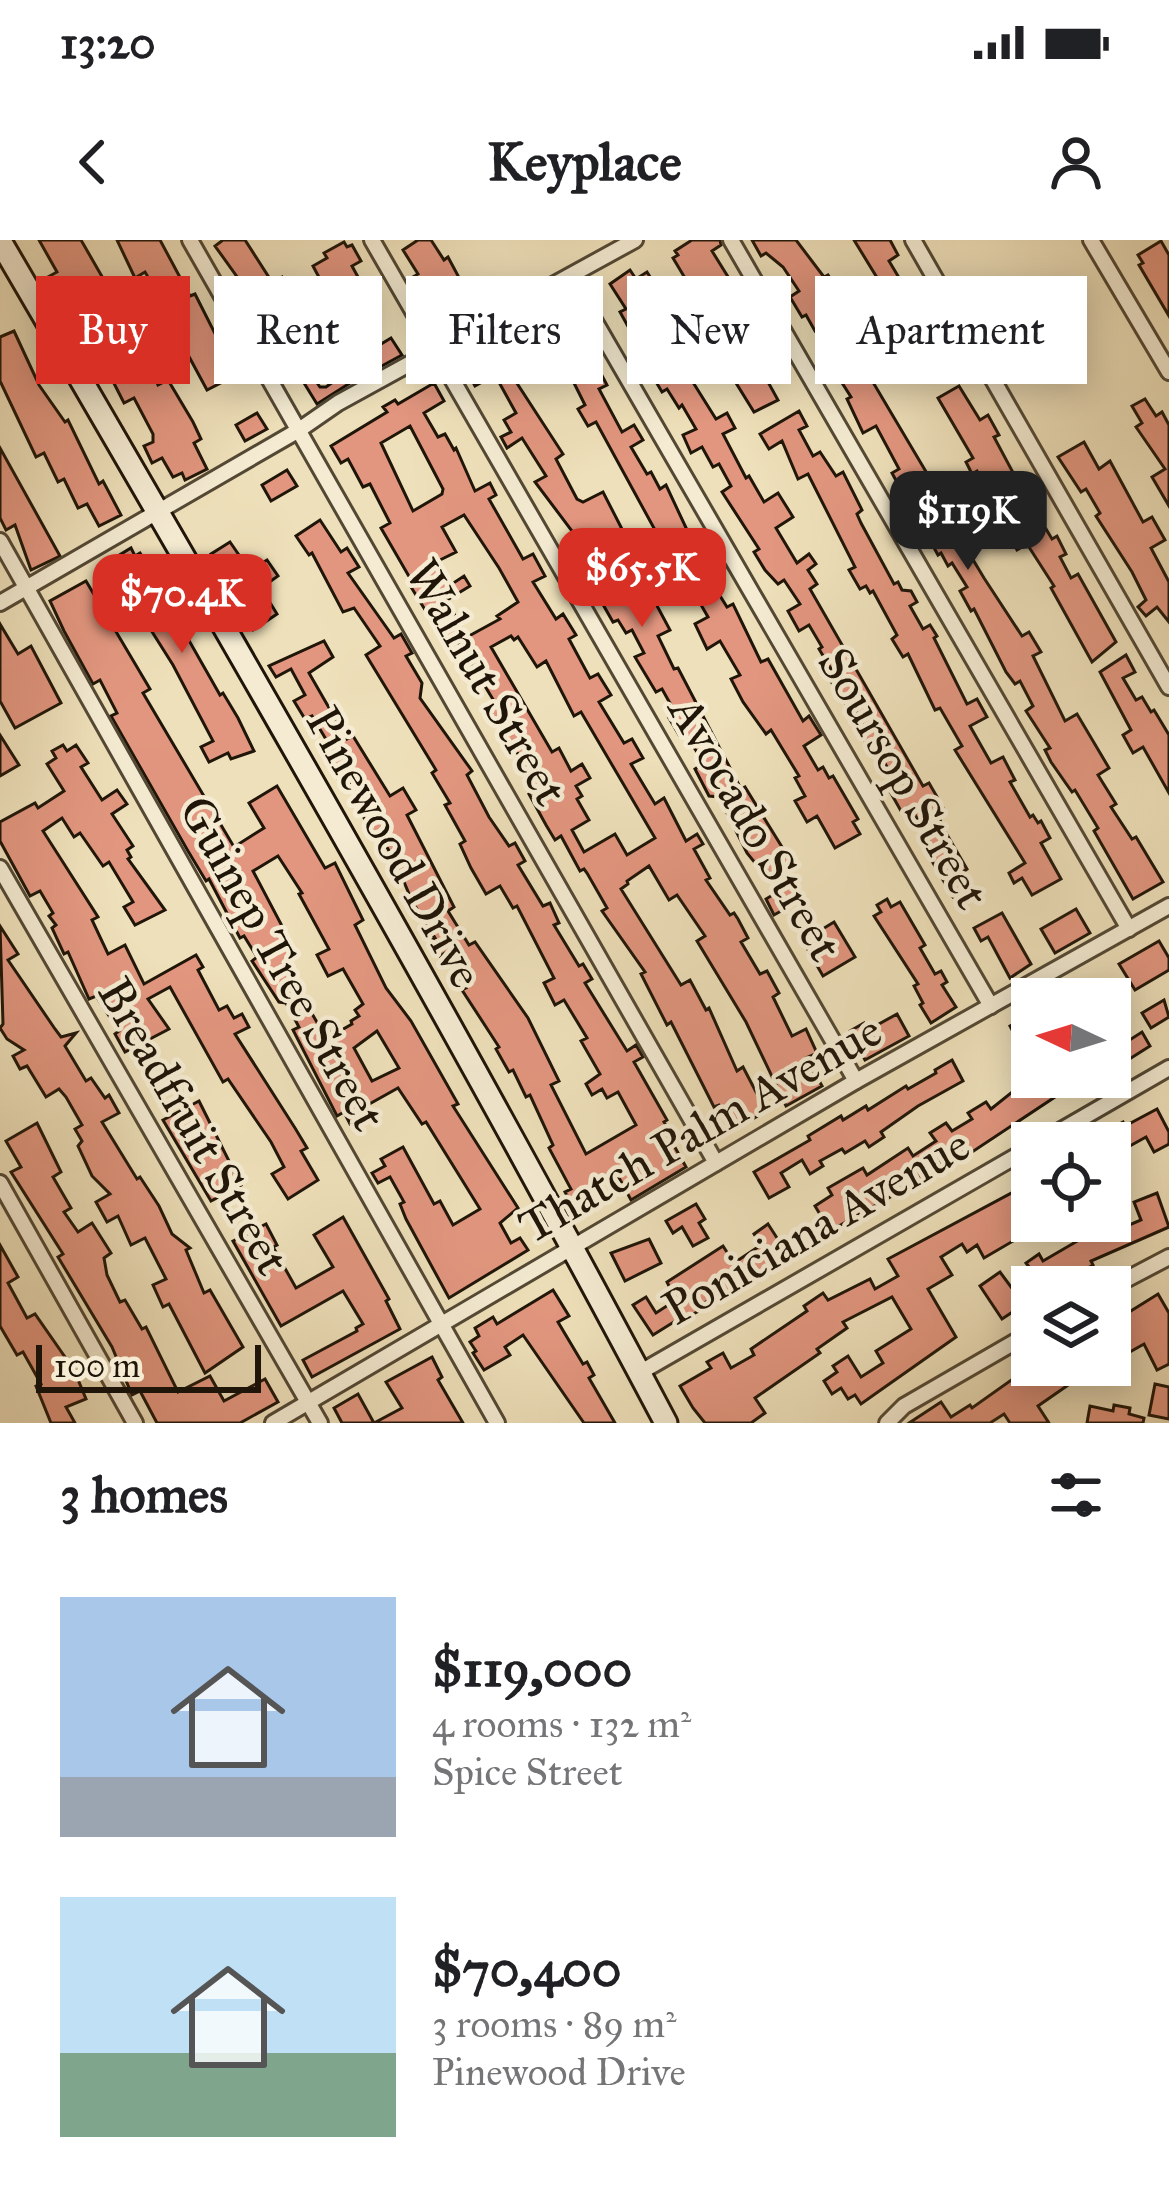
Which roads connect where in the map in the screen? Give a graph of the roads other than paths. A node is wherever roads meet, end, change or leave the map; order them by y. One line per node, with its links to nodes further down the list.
1 (190, 240): 14 (street, Walnut Street)
2 (372, 240): 9 (street, Avocado Street)
3 (635, 240): 8 (street)
4 (731, 240): 22 (street)
5 (914, 240): 19 (street)
6 (1091, 240): 12 (street)
7 (0, 242): 15 (main road, Pinewood Drive)
8 (570, 276)
9 (406, 298)
10 (603, 337): 23 (street, Soursop Street)
11 (406, 366): 14 (street)
12 (1169, 372)
13 (456, 384): 25 (street, Avocado Street)
14 (299, 430): 15 (street); 28 (street, Walnut Street)
15 (157, 510): 17 (street); 30 (main road, Pinewood Drive)
16 (0, 541): 17 (street, Guinep Tree Street)
17 (27, 587): 18 (street); 33 (street, Guinep Tree Street)
18 (0, 603)
19 (1169, 687)
20 (0, 868): 36 (street, Breadfruit Street)
21 (1169, 906): 22 (street, Thatch Palm Avenue)
22 (1130, 929): 23 (street, Thatch Palm Avenue)
23 (991, 1006): 25 (street, Thatch Palm Avenue)
24 (1169, 1069): 26 (street, Poniciana Avenue)
25 (856, 1081): 28 (street, Thatch Palm Avenue)
26 (1076, 1122)
27 (1011, 1159): 35 (street, Poniciana Avenue)
28 (716, 1163): 30 (street, Thatch Palm Avenue)
29 (0, 1183): 37 (street)
30 (571, 1246): 33 (street, Thatch Palm Avenue); 35 (main road, Pinewood Drive)
31 (1169, 1257): 32 (street)
32 (1131, 1277)
33 (443, 1327): 36 (street, Thatch Palm Avenue); 40 (street, Guinep Tree Street)
34 (1011, 1344): 42 (street)
35 (639, 1372): 41 (main road, Pinewood Drive)
36 (309, 1403): 38 (street, Thatch Palm Avenue); 39 (street, Breadfruit Street)
37 (135, 1423)
38 (273, 1423)
39 (320, 1423)
40 (497, 1423)
41 (666, 1423)
42 (887, 1423)

